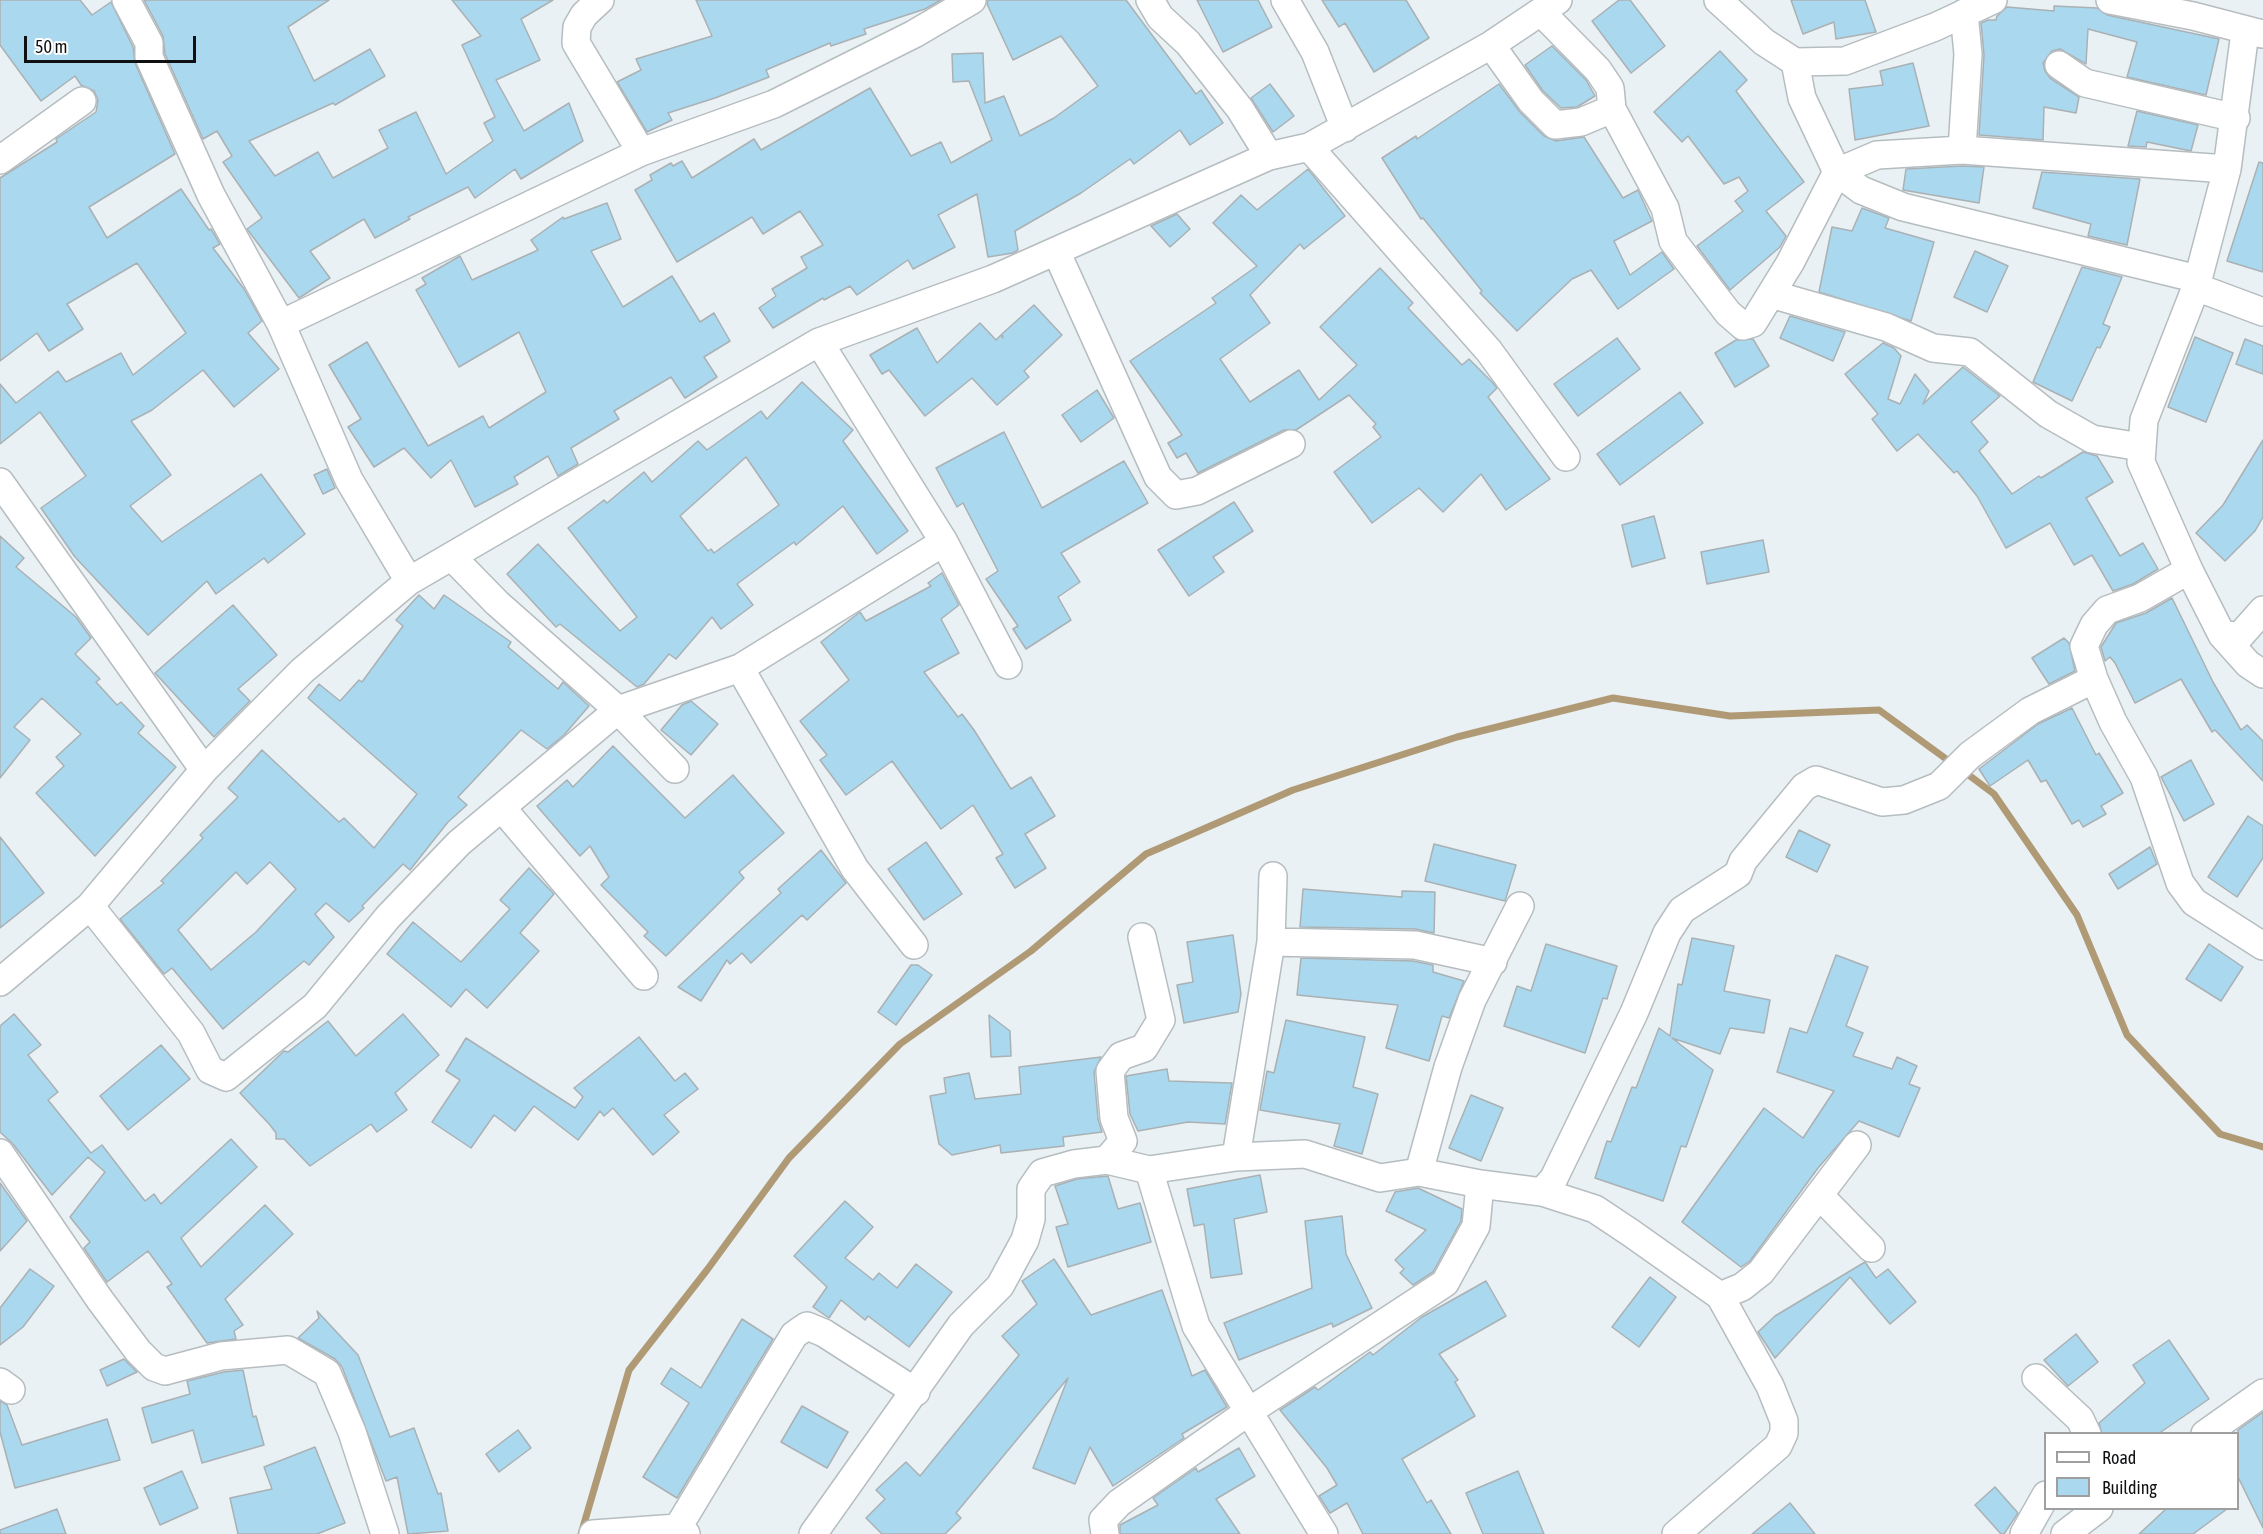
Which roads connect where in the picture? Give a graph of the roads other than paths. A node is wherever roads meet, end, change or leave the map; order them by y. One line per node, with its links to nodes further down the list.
1 (126, 0): 30 (street)
2 (600, 0): 21 (street)
3 (972, 0): 21 (street)
4 (1150, 0): 22 (street)
5 (1285, 0): 18 (street)
6 (1718, 0): 13 (street)
7 (1994, 0): 10 (street)
8 (2110, 0): 11 (street)
9 (1550, 6): 12 (street); 16 (street)
10 (1964, 14): 13 (street); 20 (street)
11 (2254, 33): 17 (street)
12 (1491, 45): 16 (street); 18 (street)
13 (1795, 62): 25 (street)
14 (2059, 65): 17 (street)
15 (82, 100): 23 (street)
16 (1612, 109): 28 (street)
17 (2236, 118): 24 (street)
18 (1345, 128): 19 (street)
19 (1309, 147): 22 (street); 34 (street)
20 (1962, 150): 24 (street); 25 (street)
21 (640, 152): 30 (street)
22 (1269, 156): 26 (street)
23 (0, 160)
24 (2227, 169): 27 (street)
25 (1836, 172): 27 (street); 28 (street)
26 (1056, 251): 31 (street); 32 (street)
27 (2197, 283): 29 (street); 33 (street)
28 (1771, 294): 33 (street)
29 (2263, 312)
30 (281, 324): 39 (street)
31 (819, 342): 36 (street); 37 (street)
32 (1292, 444)
33 (2141, 447): 38 (street)
34 (1566, 457)
35 (0, 482): 48 (street)
36 (944, 542): 42 (street); 43 (street)
37 (452, 557): 39 (street); 46 (street)
38 (2189, 570): 41 (street); 45 (street)
39 (409, 582): 48 (street)
40 (2263, 610): 41 (street)
41 (2223, 635): 44 (street)
42 (1008, 665)
43 (740, 668): 46 (street); 55 (street)
44 (2263, 674)
45 (2094, 679): 56 (street); 67 (street)
46 (618, 710): 47 (street); 49 (street)
47 (675, 769)
48 (204, 770): 51 (street)
49 (502, 808): 51 (street); 58 (street)
50 (1273, 876): 54 (street)
51 (90, 906): 59 (street)
52 (1520, 906): 57 (street)
53 (1142, 937): 63 (street)
54 (1271, 942): 57 (street); 62 (street)
55 (914, 945)
56 (2263, 946)
57 (1494, 962): 65 (street)
58 (644, 976)
59 (0, 982)
60 (1857, 1145): 68 (street)
61 (0, 1153): 80 (street)
62 (1236, 1157): 64 (street); 65 (street)
63 (1107, 1160): 64 (street); 72 (street)
64 (1149, 1170): 74 (street)
65 (1419, 1172): 66 (street)
66 (1480, 1184): 67 (street); 74 (street)
67 (1542, 1192): 70 (street)
68 (1819, 1195): 69 (street); 70 (street)
69 (1871, 1248)
70 (1720, 1296): 85 (street)
71 (2036, 1378): 75 (street)
72 (916, 1392): 79 (street); 82 (street)
73 (2263, 1393): 76 (street)
74 (1248, 1412): 83 (street); 84 (street)
75 (2086, 1432)
76 (2208, 1432)
77 (2044, 1499): 86 (street)
78 (2098, 1510): 87 (street)
79 (679, 1532): 81 (street)
80 (385, 1534)
81 (592, 1534)
82 (813, 1534)
83 (1105, 1534)
84 (1324, 1534)
85 (1676, 1534)
86 (2025, 1534)
87 (2065, 1534)

